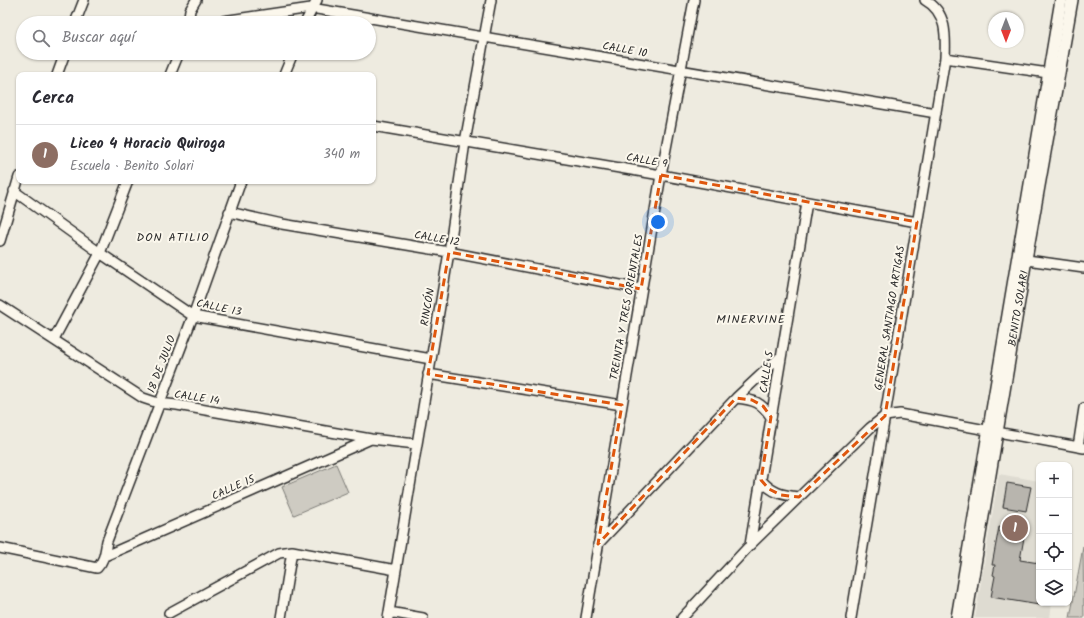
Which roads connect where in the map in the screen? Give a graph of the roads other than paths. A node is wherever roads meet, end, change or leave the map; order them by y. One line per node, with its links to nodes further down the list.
1 (84, 0): 10 (street)
2 (196, 0): 11 (street)
3 (317, 0): 9 (street)
4 (491, 0): 16 (street, RINCÓN)
5 (694, 0): 21 (street, TREINTA Y TRES ORIENTALES)
6 (925, 0): 17 (street, GENERAL SANTIAGO ARTIGAS)
7 (1061, 0): 25 (street, BENITO SOLARI)
8 (1072, 0): 25 (street, BENITO SOLARI)
9 (311, 8): 12 (street, CALLE 10); 13 (street); 14 (street, CALLE 10)
10 (78, 16)
11 (189, 16)
12 (257, 16)
13 (308, 16)
14 (359, 16)
15 (376, 19): 16 (street, CALLE 10)
16 (485, 37): 21 (street, CALLE 10); 28 (street, RINCÓN)
17 (945, 58): 25 (street); 26 (street, GENERAL SANTIAGO ARTIGAS)
18 (62, 60): 22 (street)
19 (176, 60): 23 (street)
20 (290, 60): 24 (street)
21 (681, 70): 26 (street, CALLE 10); 29 (street, TREINTA Y TRES ORIENTALES)
22 (58, 72)
23 (171, 72)
24 (285, 72)
25 (1053, 74): 40 (street, BENITO SOLARI)
26 (936, 113): 36 (street, GENERAL SANTIAGO ARTIGAS)
27 (376, 127): 28 (street, CALLE 9)
28 (465, 142): 29 (street, CALLE 9); 38 (street, RINCÓN)
29 (661, 174): 34 (street, CALLE 9); 42 (street, TREINTA Y TRES ORIENTALES)
30 (16, 184): 33 (street)
31 (127, 184): 39 (street)
32 (240, 184): 35 (street, 18 DE JULIO)
33 (14, 191): 37 (street); 39 (street, CALLE 13)
34 (807, 202): 36 (street, CALLE 9); 46 (street, CALLE 5)
35 (229, 212): 38 (street, CALLE 12); 44 (street, 18 DE JULIO)
36 (917, 222): 53 (street, GENERAL SANTIAGO ARTIGAS)
37 (0, 241)
38 (449, 252): 42 (street, CALLE 12); 47 (street, RINCÓN)
39 (100, 253): 44 (street, CALLE 13); 45 (street)
40 (1022, 259): 41 (street); 55 (street, BENITO SOLARI)
41 (1084, 268)
42 (642, 289): 51 (street, TREINTA Y TRES ORIENTALES)
43 (0, 305): 45 (street, CALLE 14)
44 (193, 316): 47 (street, CALLE 13); 50 (street, 18 DE JULIO)
45 (54, 339): 50 (street, CALLE 14)
46 (780, 358): 49 (street); 54 (street, CALLE 5)
47 (431, 360): 48 (street, RINCÓN)
48 (428, 374): 51 (street); 57 (street, RINCÓN)
49 (736, 398): 54 (street); 61 (street)
50 (158, 404): 56 (street, CALLE 14); 65 (street, 18 DE JULIO)
51 (622, 406): 61 (street, TREINTA Y TRES ORIENTALES)
52 (1084, 408): 58 (street)
53 (885, 416): 55 (street); 60 (street); 73 (street, GENERAL SANTIAGO ARTIGAS)
54 (771, 417): 59 (street, CALLE 5)
55 (993, 431): 58 (street); 74 (street, BENITO SOLARI); 75 (street, BENITO SOLARI)
56 (371, 439): 57 (street, CALLE 14); 65 (street, CALLE 15)
57 (416, 444): 66 (street, RINCÓN)
58 (1081, 447)
59 (761, 480): 60 (street); 62 (street, CALLE 5)
60 (799, 497): 62 (street)
61 (598, 544): 71 (street, TREINTA Y TRES ORIENTALES)
62 (750, 545): 72 (street)
63 (0, 548): 65 (street, CALLE 15)
64 (292, 551): 66 (street); 67 (street); 69 (street)
65 (105, 556)
66 (396, 570): 68 (street, RINCÓN)
67 (169, 613)
68 (389, 615): 70 (street)
69 (281, 618)
70 (423, 618)
71 (586, 618)
72 (682, 618)
73 (851, 618)
74 (956, 618)
75 (966, 618)

